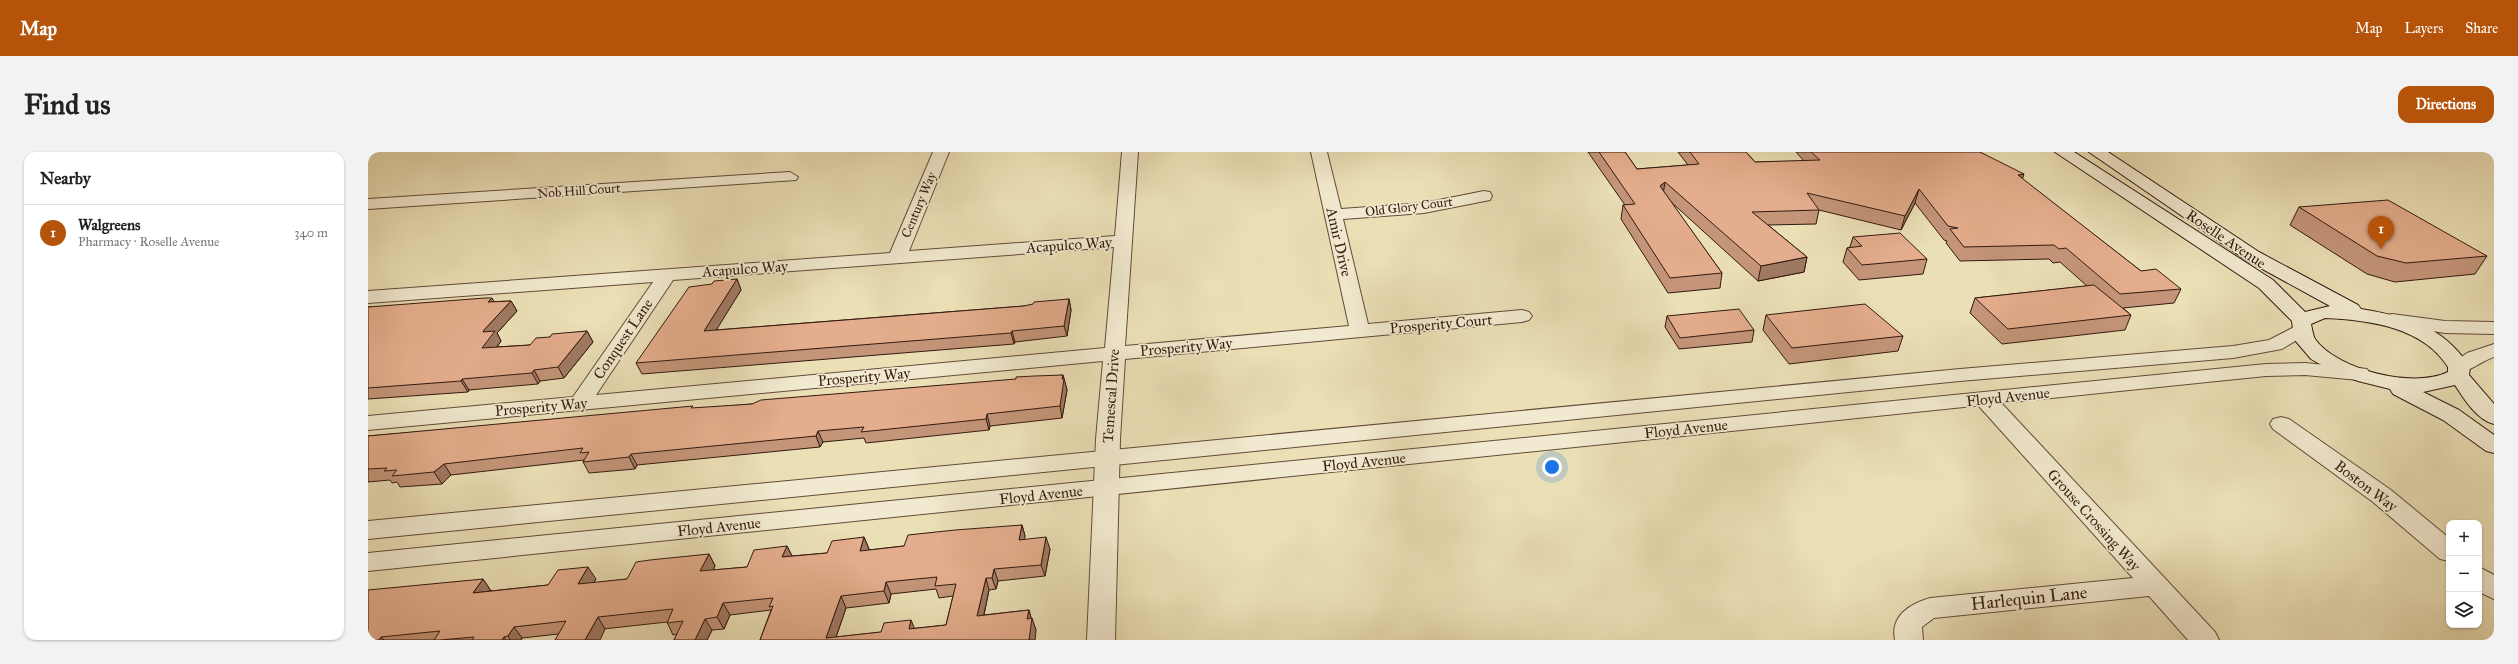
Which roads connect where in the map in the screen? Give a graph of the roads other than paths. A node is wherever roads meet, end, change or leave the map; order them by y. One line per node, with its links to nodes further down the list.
1 (941, 152): 11 (street, Century Way)
2 (1130, 152): 10 (street, Temescal Drive)
3 (1319, 152): 9 (street, Amir Drive)
4 (2063, 152): 17 (street, Roselle Avenue)
5 (2097, 152): 14 (street, Roselle Avenue)
6 (790, 177): 8 (street, Nob Hill Court)
7 (1484, 196): 9 (street, Old Glory Court)
8 (368, 204)
9 (1333, 215): 19 (street, Amir Drive)
10 (1123, 241): 11 (street, Acapulco Way); 21 (street, Temescal Drive)
11 (897, 258): 12 (street, Acapulco Way)
12 (666, 275): 13 (street, Acapulco Way); 26 (street, Conquest Lane)
13 (368, 297)
14 (2362, 314): 16 (street); 17 (street, Floyd Avenue)
15 (1522, 316): 19 (street, Prosperity Court)
16 (2390, 320): 18 (street); 22 (street)
17 (2302, 325): 23 (street, Roselle Avenue); 31 (street, Floyd Avenue)
18 (2494, 328)
19 (1360, 332): 21 (street, Prosperity Way)
20 (2494, 350): 22 (street)
21 (1114, 354): 26 (street, Prosperity Way); 31 (street, Temescal Drive)
22 (2459, 371): 24 (street); 27 (street)
23 (2359, 374): 24 (street); 25 (street, Floyd Avenue)
24 (2381, 381): 30 (street)
25 (1985, 399): 32 (street, Floyd Avenue); 37 (street, Grouse Crossing Way)
26 (580, 403): 28 (street, Prosperity Way)
27 (2494, 417)
28 (368, 423)
29 (2281, 424): 34 (street, Boston Way)
30 (2494, 446)
31 (1107, 459): 32 (street, Temescal Drive); 33 (street, Floyd Avenue)
32 (1106, 489): 35 (street, Floyd Avenue); 40 (street, Temescal Drive)
33 (368, 530)
34 (2446, 549)
35 (368, 562)
36 (2482, 579): 38 (street)
37 (2154, 586): 39 (street, Harlequin Lane); 41 (street, Grouse Crossing Way)
38 (2494, 589)
39 (1909, 631)
40 (1100, 640)
41 (2205, 640)

